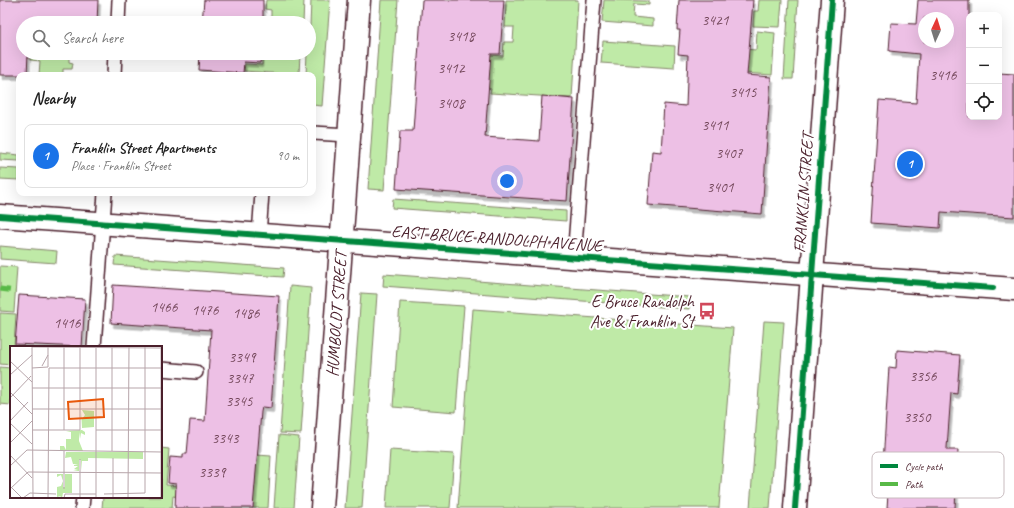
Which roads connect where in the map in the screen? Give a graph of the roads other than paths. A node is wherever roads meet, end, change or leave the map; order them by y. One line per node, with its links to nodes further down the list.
1 (119, 0): 5 (lane)
2 (359, 0): 9 (street, HUMBOLDT STREET)
3 (594, 0): 16 (lane)
4 (832, 0): 17 (street, FRANKLIN STREET)
5 (118, 16)
6 (115, 60): 7 (lane)
7 (114, 72)
8 (316, 133): 9 (lane)
9 (349, 135): 15 (street, HUMBOLDT STREET)
10 (105, 196): 13 (lane)
11 (262, 196): 14 (lane)
12 (0, 216): 13 (street, EAST BRUCE RANDOLPH AVENUE)
13 (103, 223): 14 (street, EAST BRUCE RANDOLPH AVENUE); 19 (lane)
14 (259, 235): 15 (street, EAST BRUCE RANDOLPH AVENUE)
15 (341, 241): 16 (street, EAST BRUCE RANDOLPH AVENUE); 24 (street, HUMBOLDT STREET)
16 (574, 258): 17 (street, EAST BRUCE RANDOLPH AVENUE)
17 (811, 274): 18 (street, EAST BRUCE RANDOLPH AVENUE); 25 (street, FRANKLIN STREET)
18 (1014, 289)
19 (94, 346)
20 (162, 369): 21 (lane)
21 (196, 372)
22 (83, 498): 23 (lane)
23 (82, 508)
24 (322, 508)
25 (795, 508)

